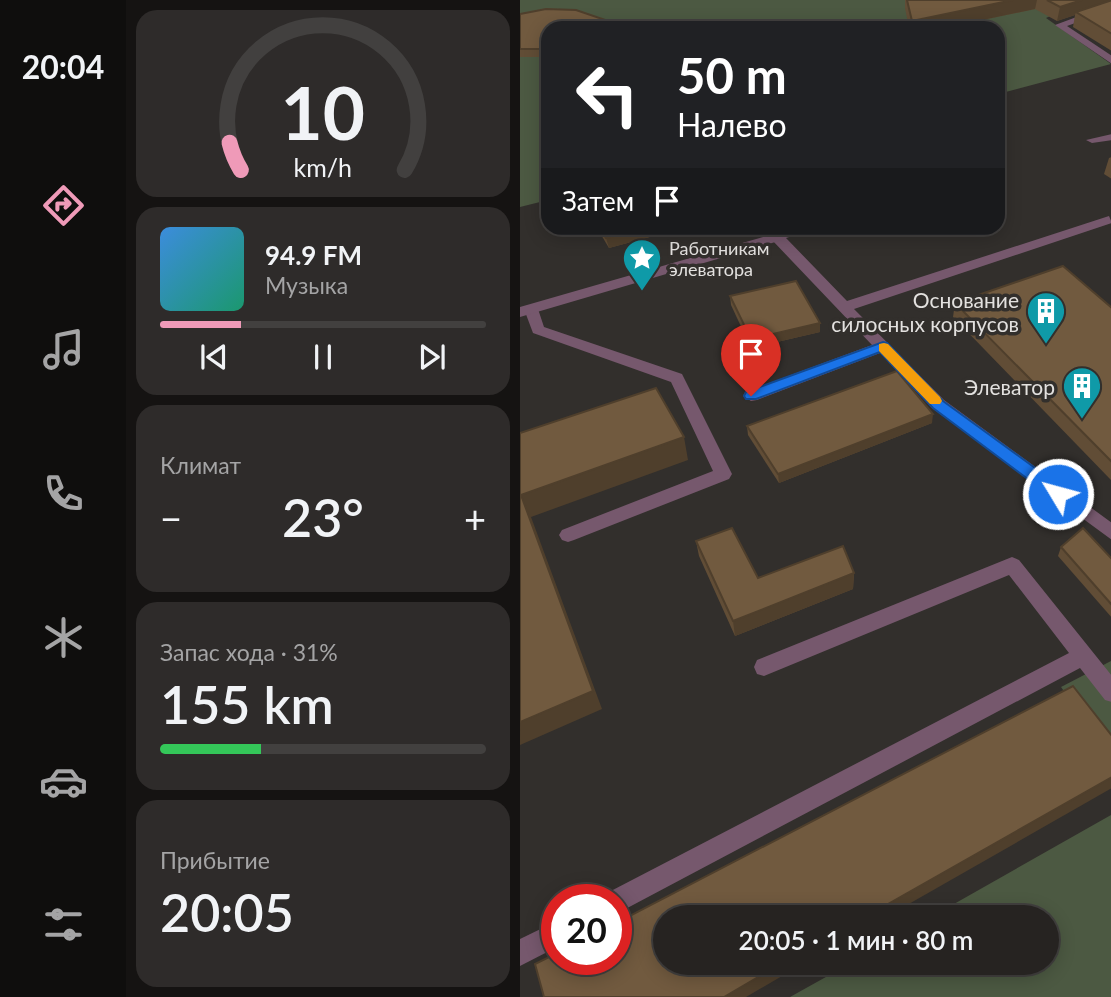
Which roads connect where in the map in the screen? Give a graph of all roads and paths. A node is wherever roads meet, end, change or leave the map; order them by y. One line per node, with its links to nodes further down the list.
1 (1102, 0): 2 (street)
2 (1111, 6): 3 (street)
3 (1111, 61)
4 (1111, 136): 5 (street)
5 (1092, 140)
6 (1109, 220): 9 (street)
7 (783, 235): 8 (street)
8 (777, 237): 9 (street); 10 (street)
9 (845, 307): 11 (street)
10 (526, 310): 14 (street)
11 (883, 346): 12 (street); 13 (street)
12 (751, 396)
13 (1111, 533)
14 (568, 535)
15 (1083, 656): 16 (street); 17 (street); 18 (street)
16 (764, 667)
17 (1111, 693)
18 (632, 894)
19 (541, 942): 20 (street)
20 (520, 953)

